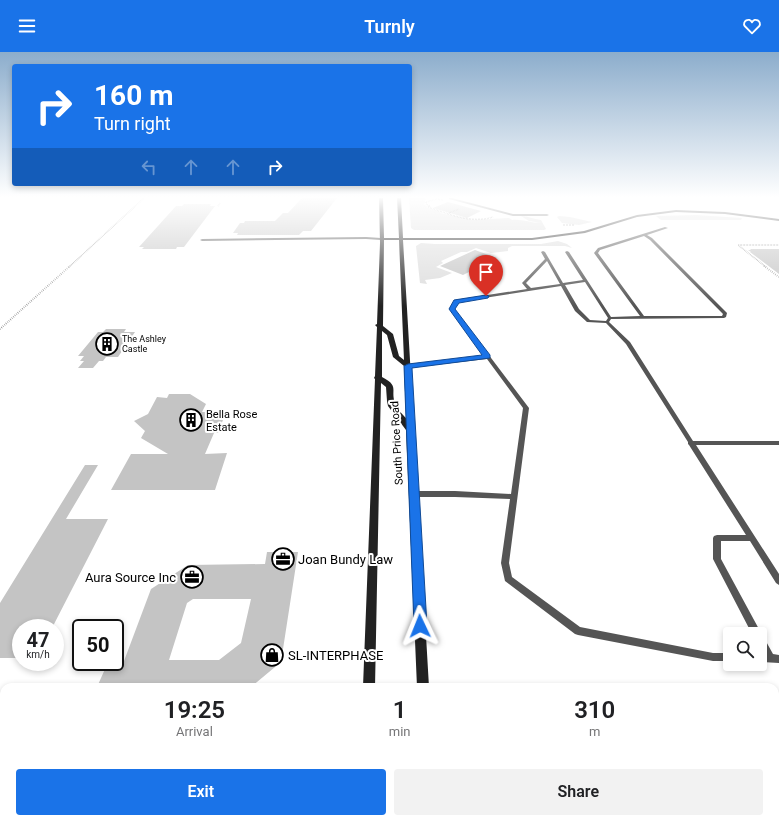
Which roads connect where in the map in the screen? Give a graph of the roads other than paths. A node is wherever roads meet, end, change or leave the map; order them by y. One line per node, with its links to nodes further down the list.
1 (381, 234): 6 (main road, South Price Road)
2 (402, 234): 7 (main road, South Price Road)
3 (566, 234): 7 (main road)
4 (648, 234): 5 (lane)
5 (645, 235): 15 (lane); 15 (lane)
6 (381, 237): 7 (main road); 8 (street); 17 (main road, South Price Road)
7 (402, 237): 19 (main road, South Price Road)
8 (202, 240)
9 (543, 252): 11 (lane)
10 (567, 252): 12 (lane)
11 (547, 259): 13 (lane); 14 (lane)
12 (586, 281): 13 (lane); 16 (lane)
13 (562, 285): 14 (lane); 16 (lane)
14 (531, 290): 18 (lane)
15 (643, 318): 16 (lane)
16 (609, 320): 22 (lane)
17 (378, 325): 19 (main road); 20 (main road, South Price Road)
18 (488, 357): 19 (lane); 25 (lane)
19 (408, 366): 21 (main road, South Price Road)
20 (377, 378): 21 (main road); 32 (main road, South Price Road)
21 (410, 429): 24 (main road, South Price Road)
22 (690, 443): 23 (lane); 26 (lane)
23 (779, 443)
24 (414, 494): 25 (lane); 33 (main road, South Price Road)
25 (514, 497): 30 (lane)
26 (751, 538): 27 (lane); 28 (lane)
27 (779, 581)
28 (753, 627)
29 (767, 648): 31 (lane)
30 (723, 657)
31 (775, 659)
32 (368, 683)
33 (423, 683)

